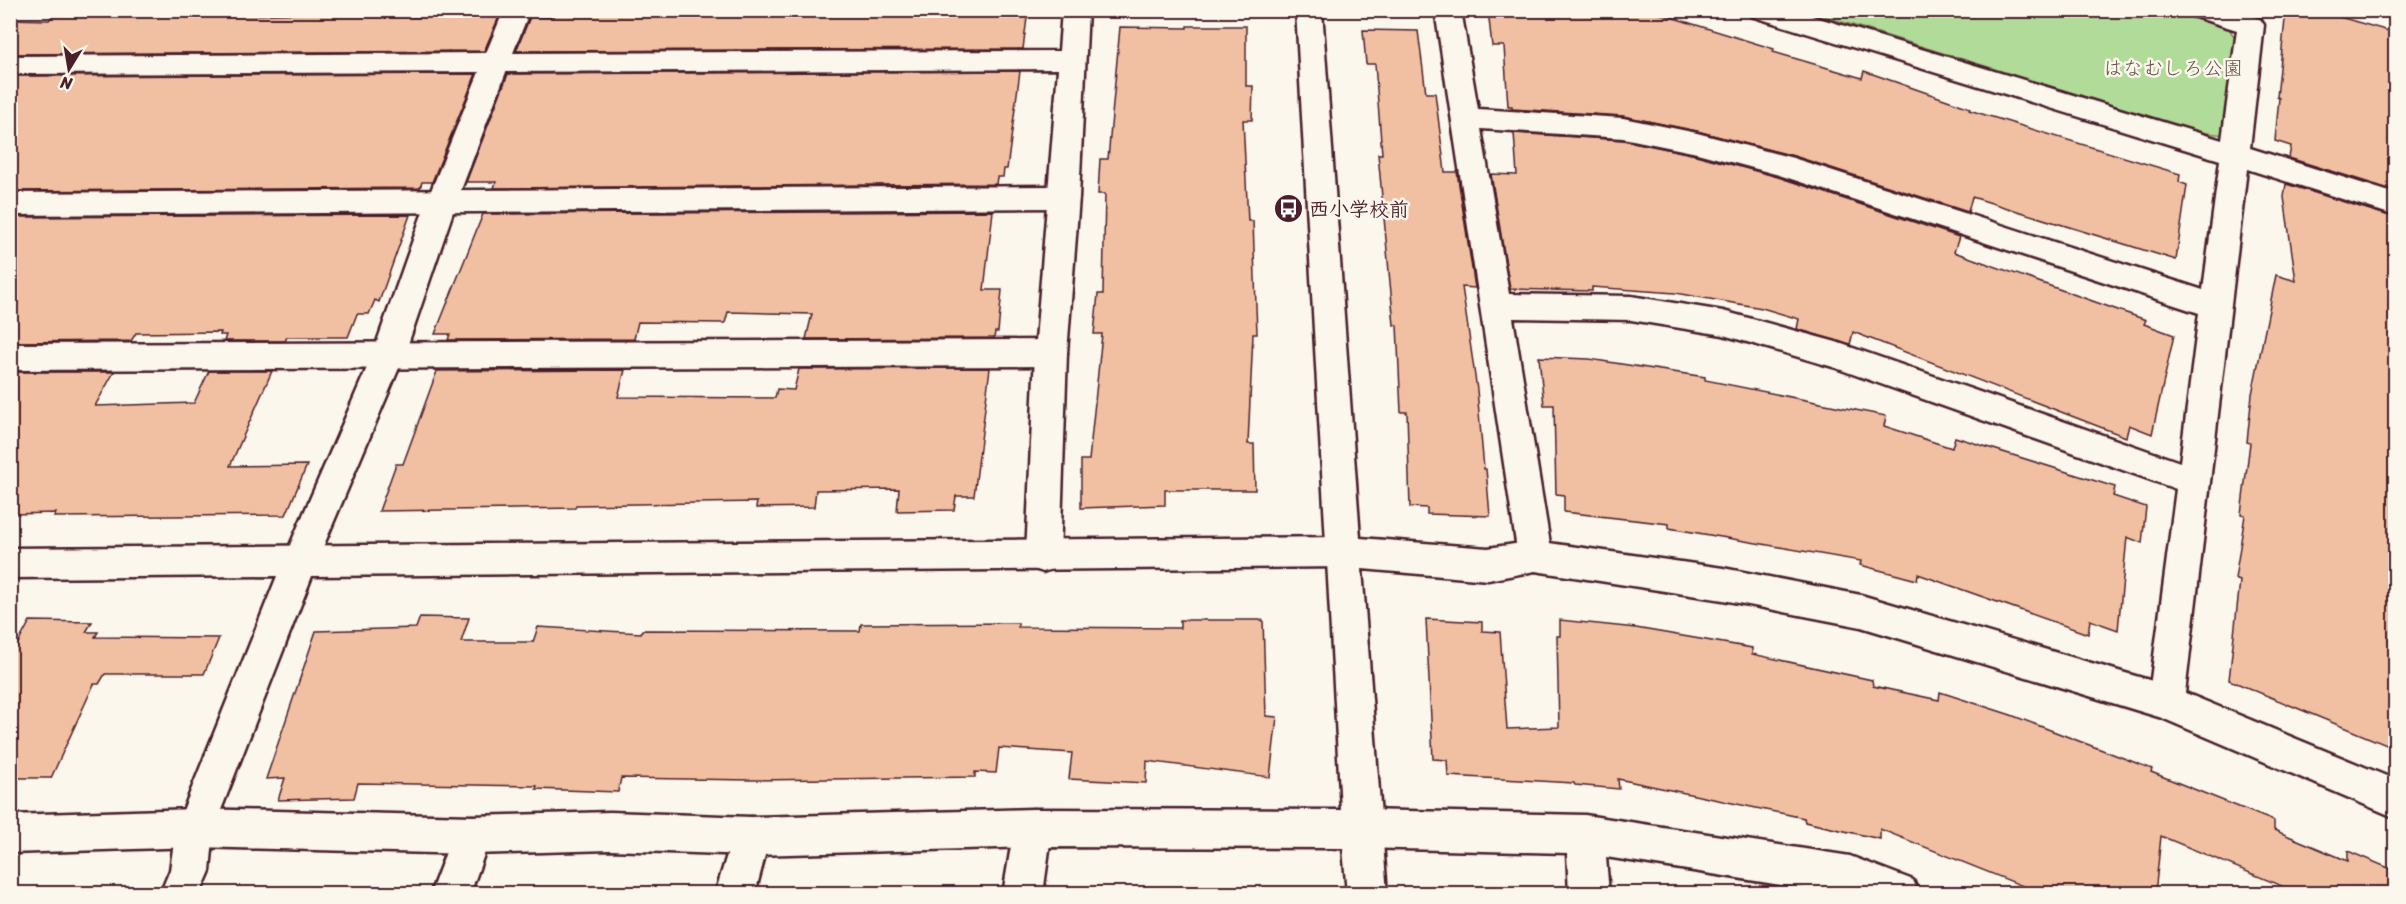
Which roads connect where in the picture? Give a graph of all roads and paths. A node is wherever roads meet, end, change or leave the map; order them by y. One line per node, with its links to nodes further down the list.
1 (517, 10): 8 (street)
2 (1076, 10): 7 (street)
3 (1309, 10): 22 (street)
4 (1448, 10): 10 (street)
5 (2201, 10): 11 (street)
6 (1777, 13): 11 (street)
7 (1072, 60): 8 (street); 12 (street)
8 (496, 62): 9 (street); 13 (street)
9 (10, 65)
10 (1466, 118): 16 (street); 17 (street)
11 (2235, 154): 15 (street); 17 (street)
12 (1064, 197): 13 (street); 18 (street)
13 (441, 203): 14 (street); 19 (street)
14 (10, 204)
15 (2396, 205)
16 (1495, 306): 21 (street); 23 (street)
17 (2215, 306): 21 (street)
18 (1051, 353): 19 (street); 24 (street)
19 (388, 356): 20 (street); 25 (street)
20 (10, 357)
21 (2194, 481): 27 (street)
22 (1344, 552): 23 (street); 24 (street); 31 (street)
23 (1535, 556): 27 (street)
24 (1042, 557): 25 (street)
25 (301, 559): 26 (street); 29 (street)
26 (10, 562)
27 (2166, 702): 28 (street)
28 (2396, 800)
29 (195, 828): 32 (street); 34 (street); 36 (street)
30 (1033, 828): 31 (street); 35 (street); 39 (street)
31 (1361, 829): 33 (street); 40 (street)
32 (10, 834)
33 (1585, 834): 41 (street); 42 (street)
34 (472, 835): 35 (street); 37 (street)
35 (751, 836): 38 (street)
36 (180, 894)
37 (450, 894)
38 (735, 894)
39 (1023, 894)
40 (1367, 894)
41 (1589, 894)
42 (1899, 894)

